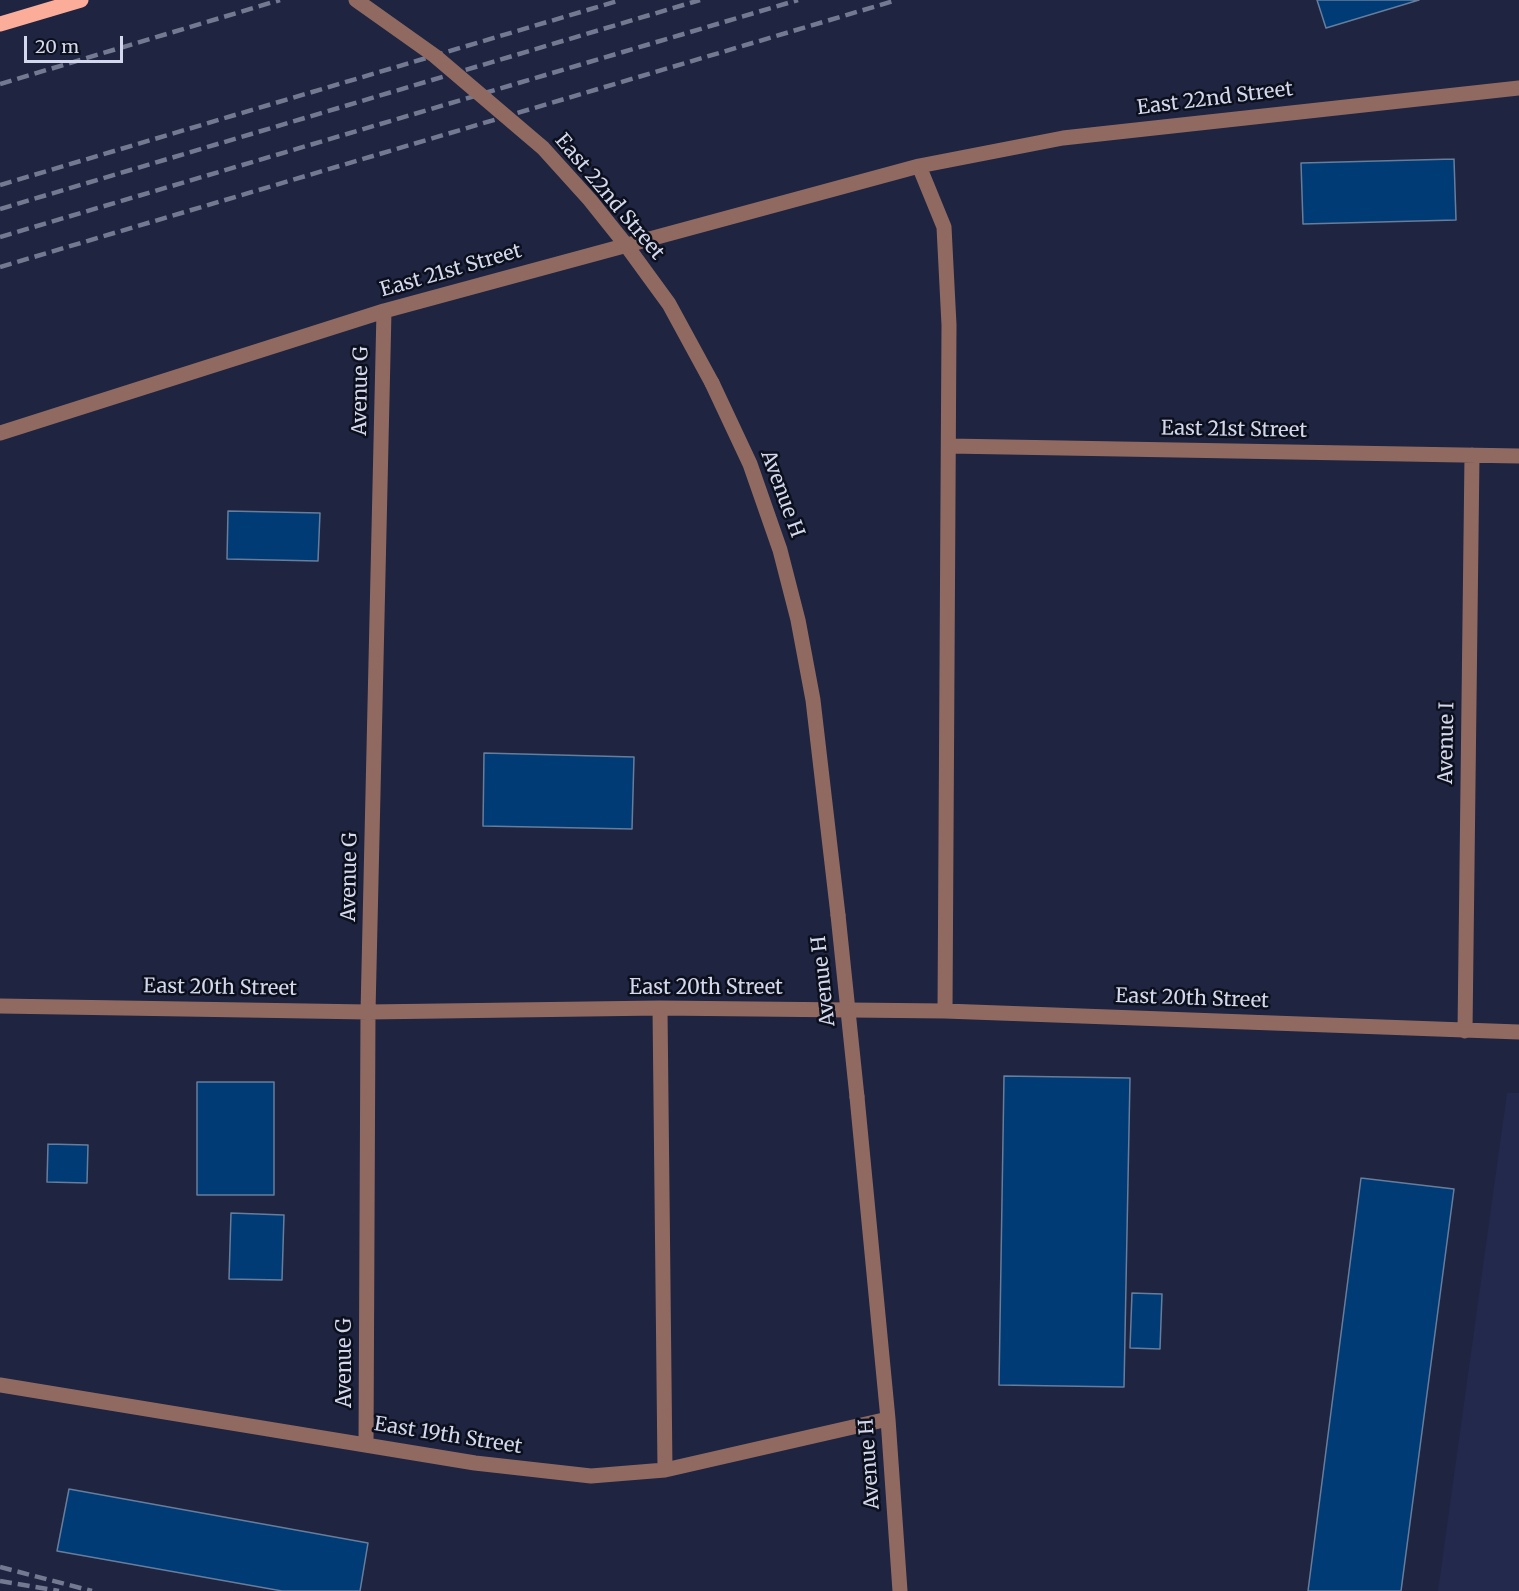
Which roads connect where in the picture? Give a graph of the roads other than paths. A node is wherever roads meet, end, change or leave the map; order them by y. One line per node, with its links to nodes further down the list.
1 (81, 0): 3 (main road)
2 (356, 0): 7 (street, East 22nd Street, bridge)
3 (0, 24)
4 (1519, 88): 5 (street, East 22nd Street)
5 (919, 166): 6 (street, East 21st Street); 9 (street)
6 (384, 311): 8 (street, East 21st Street); 15 (street, Avenue G)
7 (712, 383): 19 (street, Avenue H, bridge)
8 (0, 433)
9 (949, 446): 10 (street, East 21st Street); 14 (street)
10 (1472, 455): 11 (street, East 21st Street); 16 (street, Avenue I)
11 (1519, 456)
12 (0, 1006): 15 (street, East 20th Street)
13 (660, 1008): 14 (street, East 20th Street); 15 (street, East 20th Street); 21 (street)
14 (945, 1011): 16 (street, East 20th Street)
15 (368, 1012): 20 (street, Avenue G)
16 (1465, 1031): 17 (street, East 20th Street)
17 (1519, 1032)
18 (0, 1385): 20 (street, East 19th Street)
19 (888, 1419): 21 (street, East 19th Street); 22 (street, Avenue H)
20 (366, 1444): 21 (street, East 19th Street)
21 (665, 1470)
22 (900, 1591)

